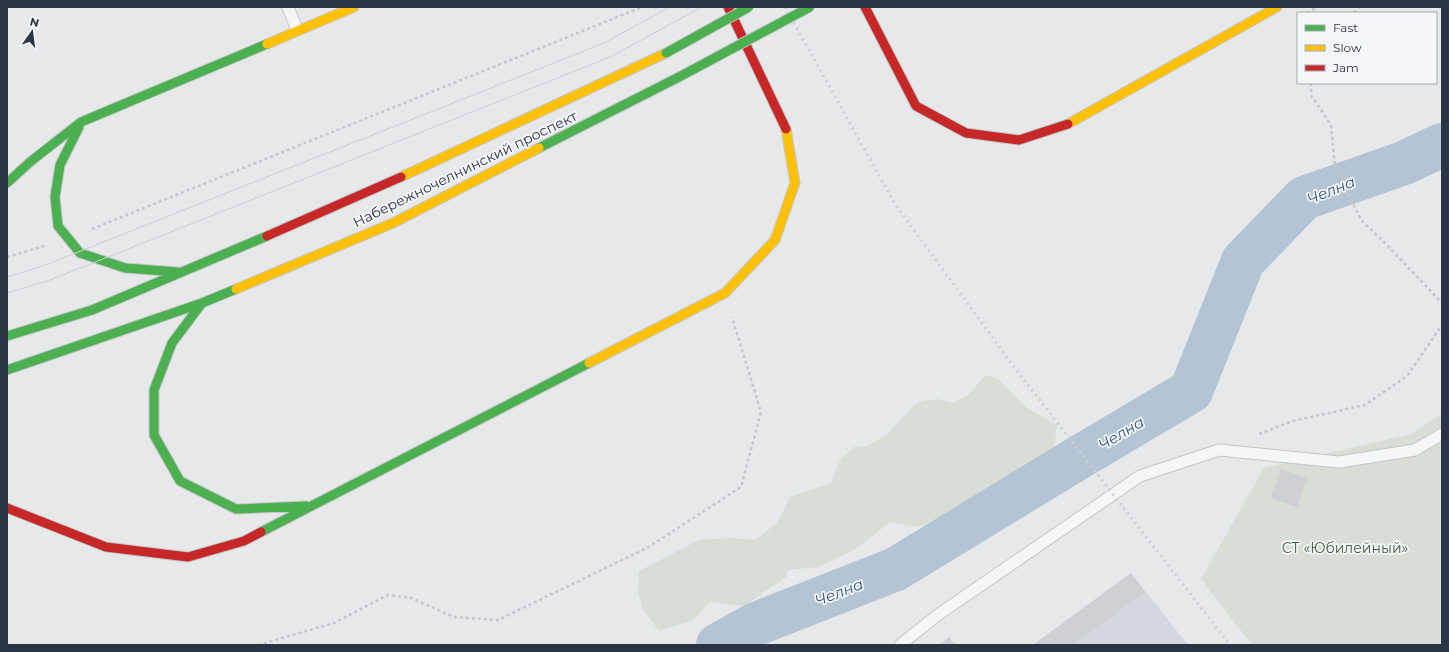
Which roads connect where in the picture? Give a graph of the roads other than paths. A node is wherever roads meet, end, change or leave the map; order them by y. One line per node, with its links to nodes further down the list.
1 (288, 7): 8 (lane)
2 (354, 7): 8 (main road)
3 (728, 7): 16 (main road)
4 (749, 7): 11 (main road, Набережночелнинский проспект, bridge)
5 (810, 7): 12 (main road, Набережночелнинский проспект, bridge)
6 (865, 7): 7 (main road)
7 (1277, 7)
8 (297, 30): 9 (main road)
9 (81, 122): 10 (main road); 11 (main road)
10 (7, 183)
11 (180, 272): 13 (main road, Набережночелнинский проспект)
12 (202, 303): 14 (main road, Набережночелнинский проспект); 16 (main road)
13 (7, 336)
14 (7, 370)
15 (1442, 434): 18 (lane)
16 (311, 505): 17 (main road)
17 (7, 508)
18 (900, 645)

